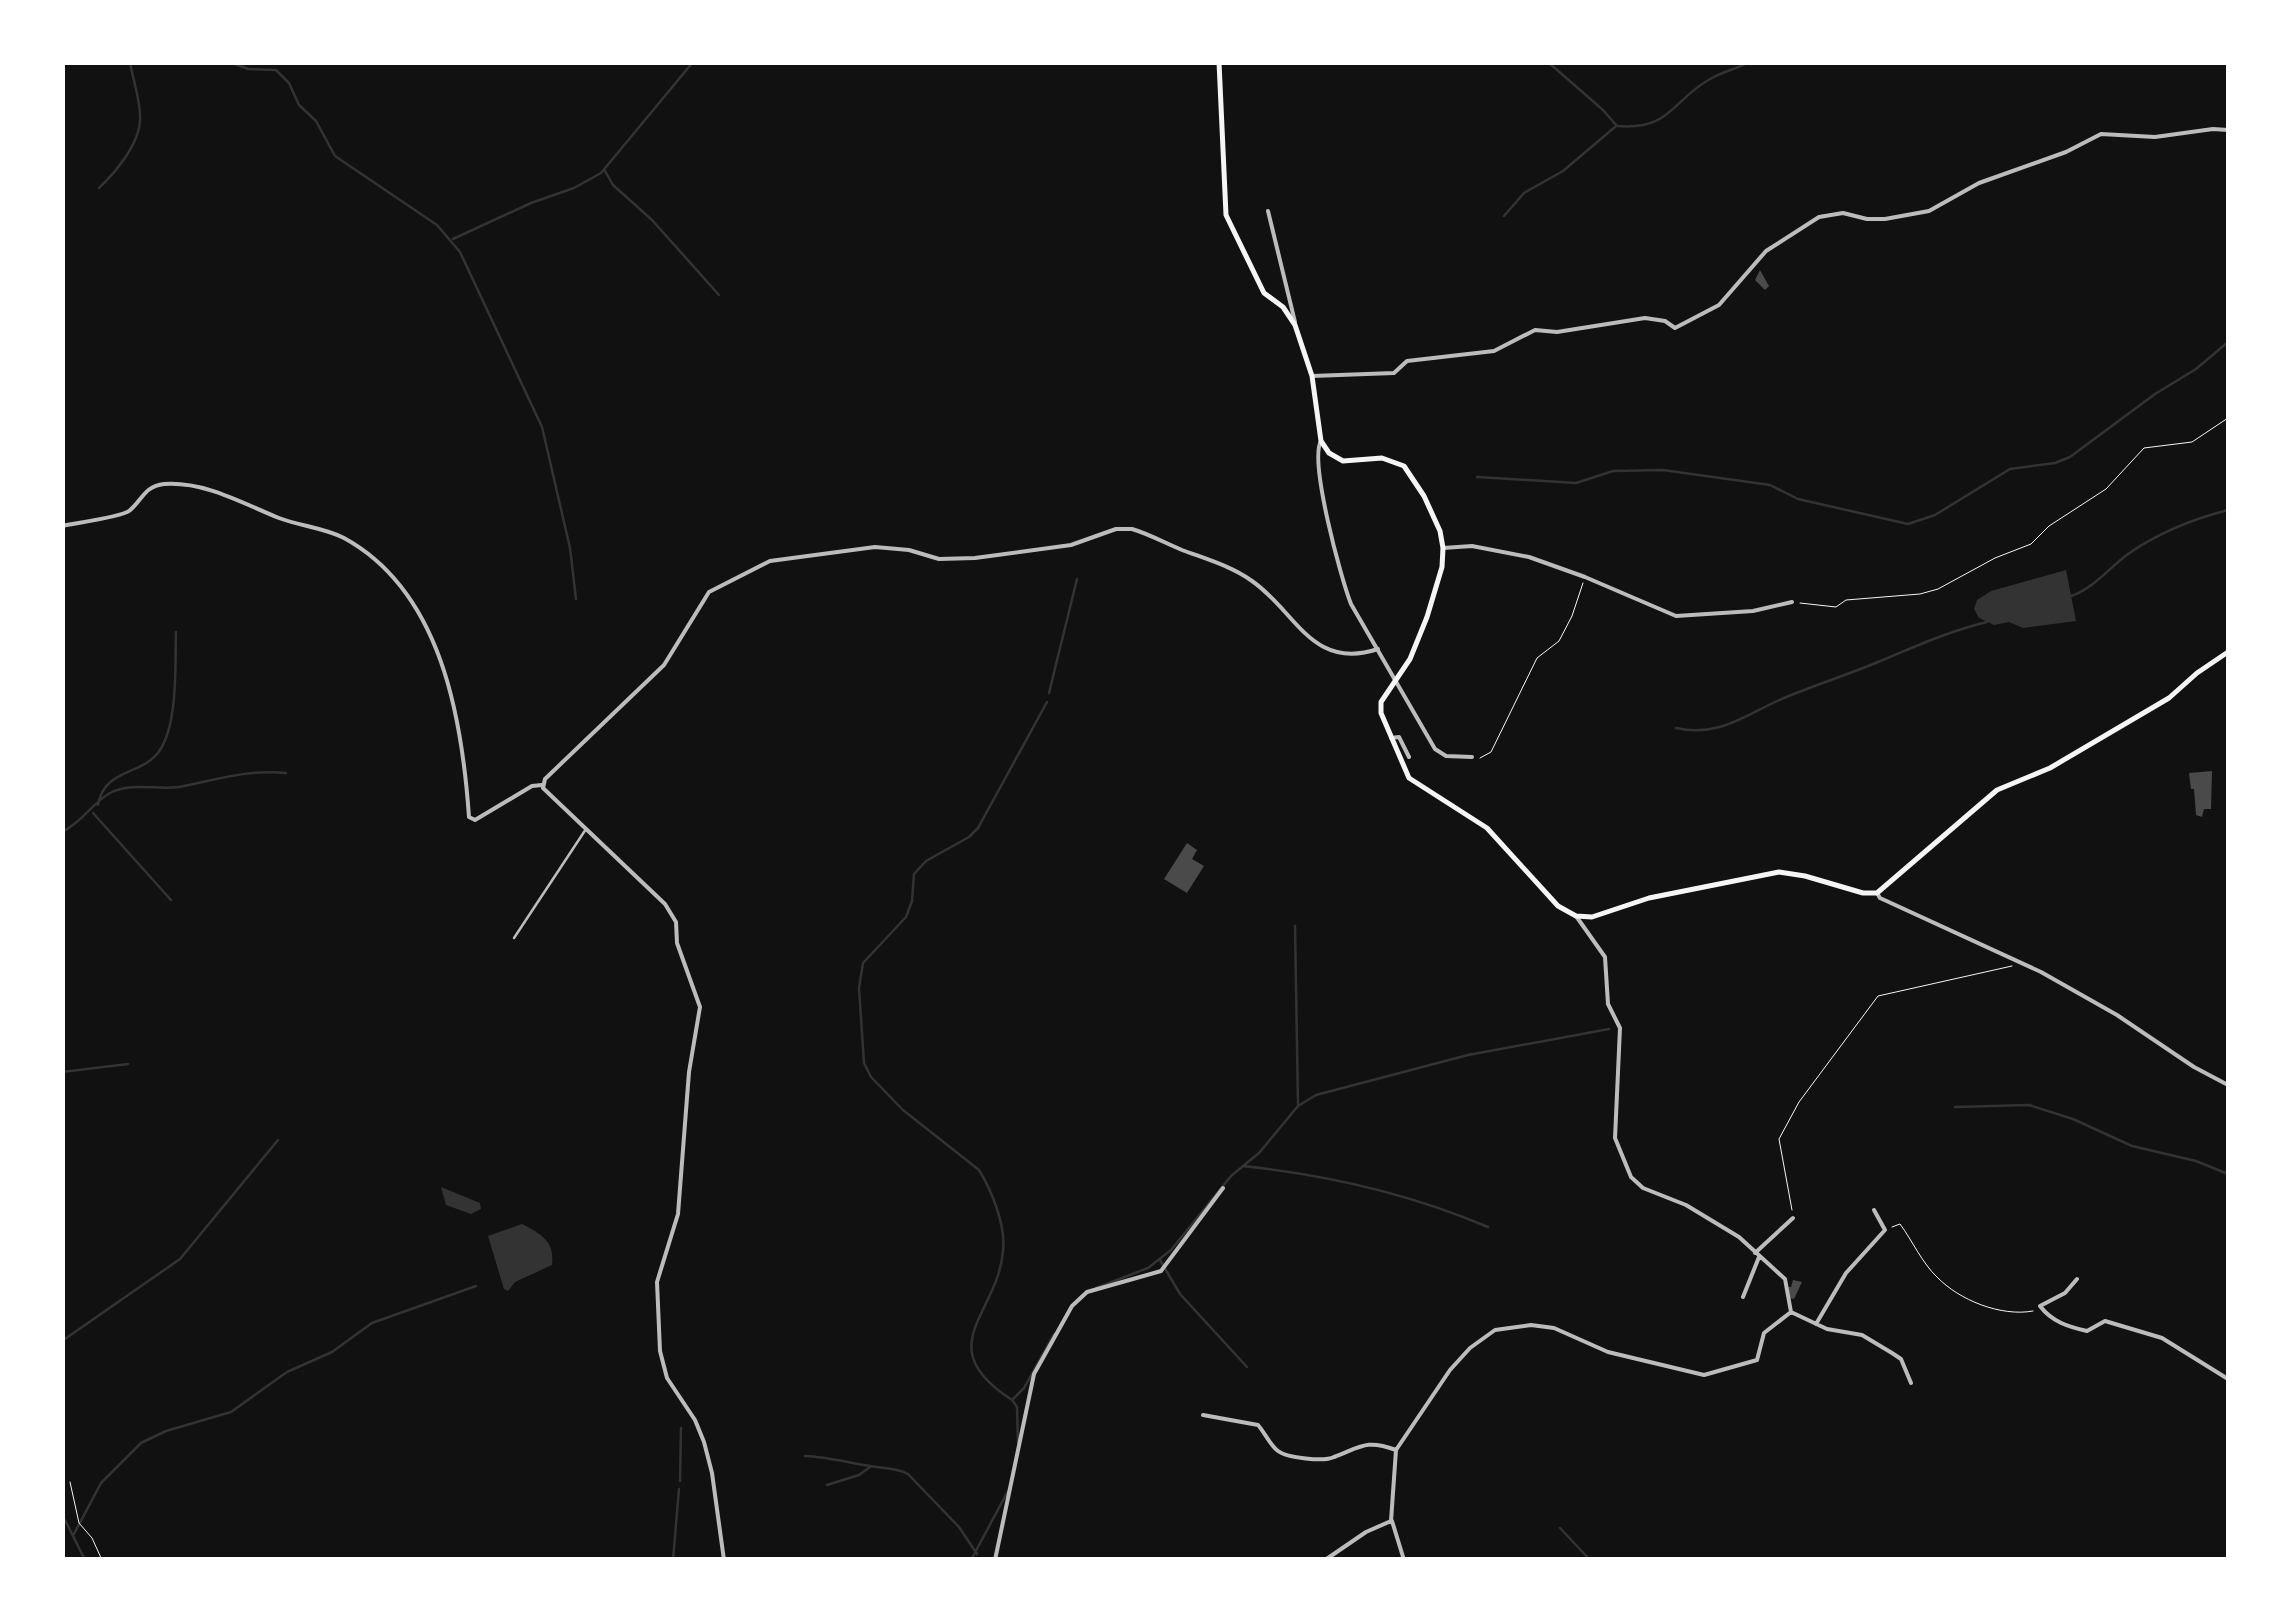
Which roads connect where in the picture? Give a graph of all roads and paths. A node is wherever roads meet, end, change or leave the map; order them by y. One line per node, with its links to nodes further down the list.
1 (1219, 62): 4 (main road)
2 (2228, 130): 5 (street)
3 (1268, 211): 4 (street)
4 (1294, 325): 5 (main road)
5 (1312, 376): 7 (main road)
6 (2228, 418): 11 (path)
7 (1321, 441): 9 (main road); 12 (street)
8 (62, 526): 18 (street)
9 (1443, 548): 10 (street); 14 (main road)
10 (1585, 577): 11 (street); 17 (path)
11 (1792, 602)
12 (1378, 650): 14 (street); 18 (street)
13 (2228, 652): 20 (main road)
14 (1397, 680): 15 (main road); 17 (street)
15 (1391, 738): 16 (street); 21 (main road)
16 (1409, 757)
17 (1472, 757)
18 (542, 785): 19 (street)
19 (587, 828): 22 (street); 42 (street)
20 (1877, 893): 21 (main road); 23 (street)
21 (1576, 916): 29 (street)
22 (514, 938)
23 (2021, 964): 24 (street); 27 (path)
24 (2228, 1085)
25 (1222, 1188): 43 (street)
26 (1874, 1210): 28 (street)
27 (1793, 1218): 29 (street)
28 (1884, 1230): 32 (path); 34 (street)
29 (1757, 1255): 31 (street); 33 (street)
30 (2078, 1279): 32 (street)
31 (1743, 1297)
32 (2040, 1306): 35 (street)
33 (1791, 1312): 34 (street); 38 (street)
34 (1816, 1324): 36 (street)
35 (2228, 1379)
36 (1911, 1383)
37 (1203, 1415): 38 (street)
38 (1396, 1450): 40 (street)
39 (70, 1482): 41 (path)
40 (1392, 1521): 44 (street); 45 (street)
41 (102, 1560)
42 (724, 1560)
43 (995, 1560)
44 (1325, 1560)
45 (1404, 1560)

